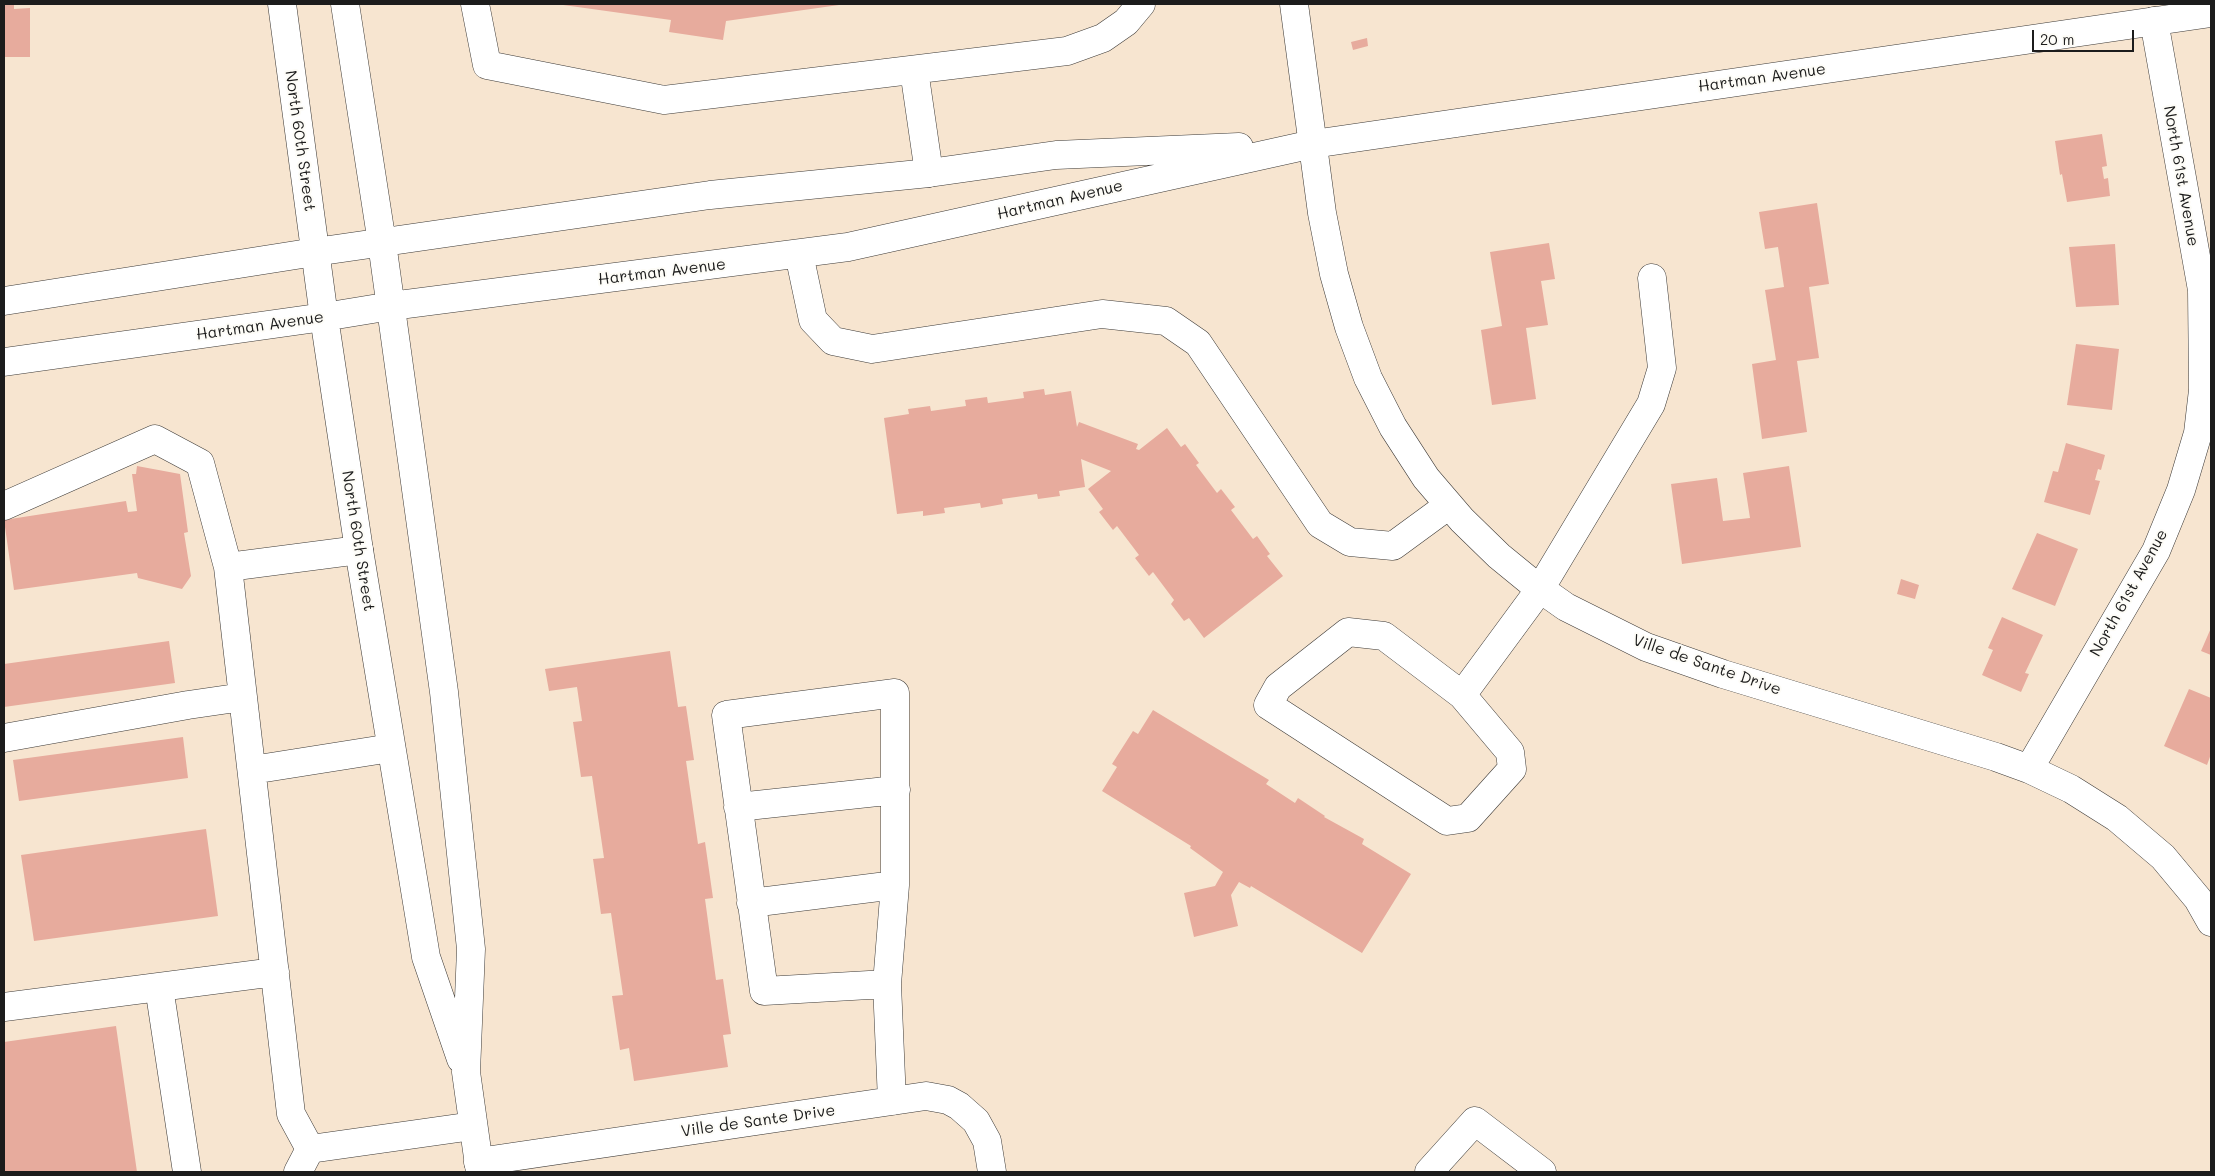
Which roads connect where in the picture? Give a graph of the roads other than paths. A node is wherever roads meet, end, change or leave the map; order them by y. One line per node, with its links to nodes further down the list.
1 (282, 4): 12 (main road, North 60th Street)
2 (345, 4): 11 (main road, North 60th Street)
3 (475, 4): 8 (main road)
4 (1141, 4): 8 (main road)
5 (1294, 4): 9 (main road, Ville de Sante Drive)
6 (2211, 12): 7 (main road, Hartman Avenue)
7 (2154, 21): 9 (main road, Hartman Avenue); 28 (main road, North 61st Avenue)
8 (914, 70): 10 (main road)
9 (1313, 144): 10 (main road, Hartman Avenue); 13 (main road, Hartman Avenue); 19 (main road, Ville de Sante Drive)
10 (929, 173): 11 (main road, Hartman Avenue)
11 (382, 243): 12 (main road, Hartman Avenue); 16 (main road, North 60th Street)
12 (315, 252): 15 (main road, Hartman Avenue); 17 (main road, North 60th Street)
13 (799, 254): 16 (main road, Hartman Avenue); 19 (main road)
14 (1652, 278): 23 (main road)
15 (4, 301)
16 (391, 306): 17 (main road, Hartman Avenue); 39 (main road, North 60th Street)
17 (324, 317): 18 (main road, Hartman Avenue); 21 (main road, North 60th Street)
18 (4, 362)
19 (1449, 505): 23 (main road, Ville de Sante Drive)
20 (4, 506): 22 (main road)
21 (359, 550): 22 (main road); 27 (main road, North 60th Street)
22 (228, 567): 25 (main road)
23 (1540, 589): 24 (main road); 28 (main road, Ville de Sante Drive)
24 (1462, 695): 24 (main road)
25 (243, 697): 26 (main road); 29 (main road)
26 (4, 738)
27 (392, 748): 29 (main road); 39 (main road, North 60th Street)
28 (2029, 769): 34 (main road, Ville de Sante Drive)
29 (252, 770): 35 (main road)
30 (896, 790): 31 (main road); 31 (main road); 32 (main road)
31 (738, 807): 33 (main road)
32 (895, 885): 33 (main road); 36 (main road)
33 (751, 903): 36 (main road)
34 (2211, 922)
35 (275, 972): 37 (main road); 42 (main road)
36 (887, 984): 40 (main road)
37 (158, 987): 38 (main road); 44 (main road)
38 (4, 1007)
39 (466, 1072): 41 (main road, North 60th Street)
40 (892, 1101): 43 (main road, Ville de Sante Drive); 45 (main road, Ville de Sante Drive)
41 (473, 1126): 42 (main road); 43 (main road, North 60th Street)
42 (304, 1161)
43 (479, 1167)
44 (188, 1172)
45 (992, 1172)
46 (1429, 1172): 47 (main road)
47 (1542, 1172)

